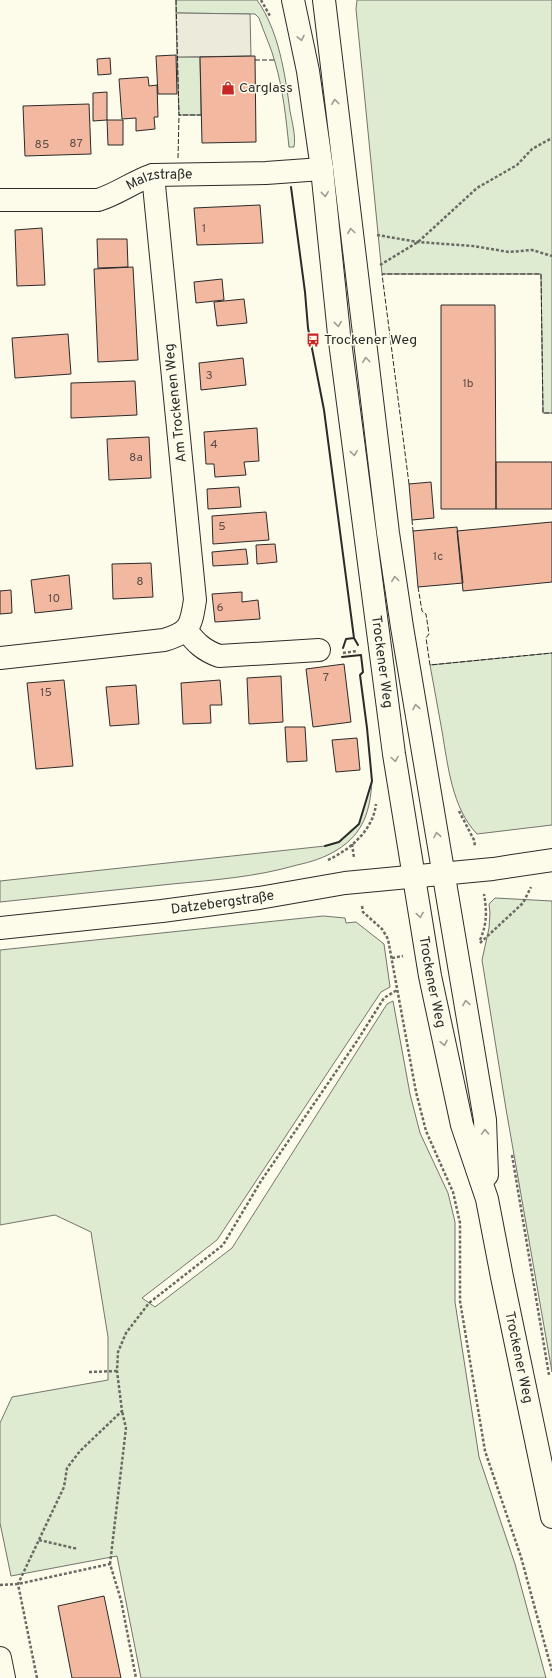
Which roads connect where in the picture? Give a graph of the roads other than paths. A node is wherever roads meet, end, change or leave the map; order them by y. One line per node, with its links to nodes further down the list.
1 (293, 0): 3 (street, Trockener Weg, one-way to 3)
2 (324, 0): 10 (street, Trockener Weg, one-way to 2)
3 (322, 169): 4 (street, Malzstraße); 11 (street, Trockener Weg, one-way to 11)
4 (153, 175): 5 (street, Malzstraße); 6 (street, Am Trockenen Weg)
5 (0, 200)
6 (186, 630): 7 (street); 8 (street)
7 (319, 650)
8 (0, 658)
9 (548, 860): 10 (street, Datzebergstraße)
10 (444, 874): 11 (street, Datzebergstraße); 13 (street, Trockener Weg, one-way to 10)
11 (414, 877): 12 (street, Datzebergstraße); 13 (street, Trockener Weg, one-way to 13)
12 (0, 928)
13 (487, 1199): 14 (street, Trockener Weg)
14 (552, 1517)
15 (0, 1658): 16 (street)
16 (4, 1678)

